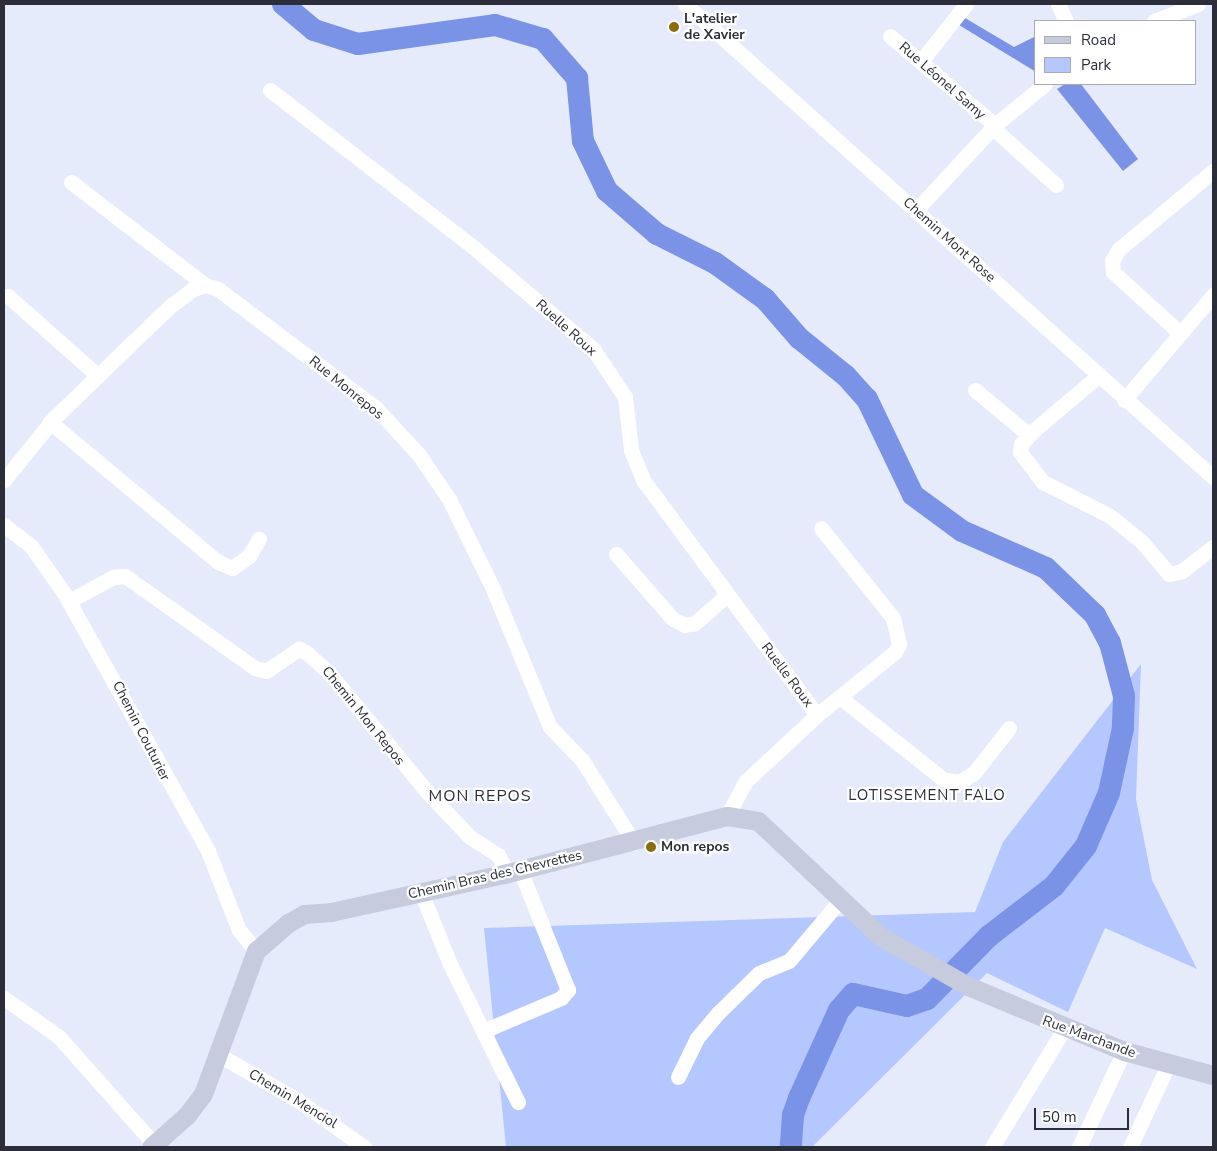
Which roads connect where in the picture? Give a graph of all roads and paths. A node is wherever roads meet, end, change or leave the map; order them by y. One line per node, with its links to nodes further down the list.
1 (685, 4): 15 (street, Chemin Mont Rose)
2 (966, 4): 8 (street)
3 (1058, 4): 5 (street)
4 (1198, 4): 6 (street)
5 (1066, 20)
6 (1157, 20)
7 (890, 36): 8 (street, Rue Léonel Samy)
8 (922, 60): 11 (street, Rue Léonel Samy)
9 (1044, 85): 11 (street)
10 (270, 90): 33 (street, Ruelle Roux)
11 (994, 127): 14 (street, Rue Léonel Samy); 15 (street)
12 (1213, 171): 19 (street)
13 (71, 182): 16 (street, Rue Monrepos)
14 (1056, 184)
15 (916, 210): 21 (street, Chemin Mont Rose)
16 (205, 286): 20 (street); 39 (street, Rue Monrepos)
17 (1213, 295): 19 (street)
18 (8, 296): 20 (street)
19 (1180, 333): 23 (street)
20 (98, 376): 24 (street)
21 (1098, 376): 23 (street, Chemin Mont Rose); 25 (street)
22 (975, 390): 25 (street)
23 (1124, 400): 26 (street, Chemin Mont Rose)
24 (50, 422): 27 (street); 30 (street)
25 (1029, 435): 31 (street)
26 (1213, 477)
27 (4, 480)
28 (4, 525): 34 (street, Chemin Couturier)
29 (820, 528): 35 (street, Ruelle Roux)
30 (260, 539)
31 (1213, 547)
32 (616, 554): 33 (street)
33 (728, 595): 36 (street, Ruelle Roux)
34 (69, 601): 40 (street, Chemin Mon Repos); 43 (street, Chemin Couturier)
35 (842, 698): 36 (street, Ruelle Roux); 37 (street)
36 (817, 715): 38 (street, Ruelle Roux)
37 (1009, 728)
38 (727, 816): 39 (main road, Chemin Bras des Chevrettes); 42 (main road, Chemin Bras des Chevrettes)
39 (634, 843): 40 (main road, Chemin Bras des Chevrettes)
40 (514, 872): 41 (main road, Chemin Bras des Chevrettes); 47 (street)
41 (421, 892): 43 (main road, Chemin Bras des Chevrettes); 47 (street)
42 (841, 899): 44 (main road, Chemin Bras des Chevrettes); 52 (street)
43 (256, 951): 49 (main road)
44 (918, 959): 46 (main road, Rue Marchande)
45 (4, 998): 54 (street)
46 (1064, 1029): 48 (main road, Rue Marchande); 56 (street)
47 (483, 1031): 53 (street)
48 (1124, 1051): 50 (main road, Rue Marchande); 57 (street)
49 (219, 1055): 54 (main road); 55 (street, Chemin Menciol)
50 (1169, 1063): 51 (main road, Rue Marchande); 58 (street)
51 (1213, 1075)
52 (678, 1077)
53 (518, 1102)
54 (153, 1146)
55 (364, 1147)
56 (992, 1147)
57 (1079, 1147)
58 (1130, 1147)

